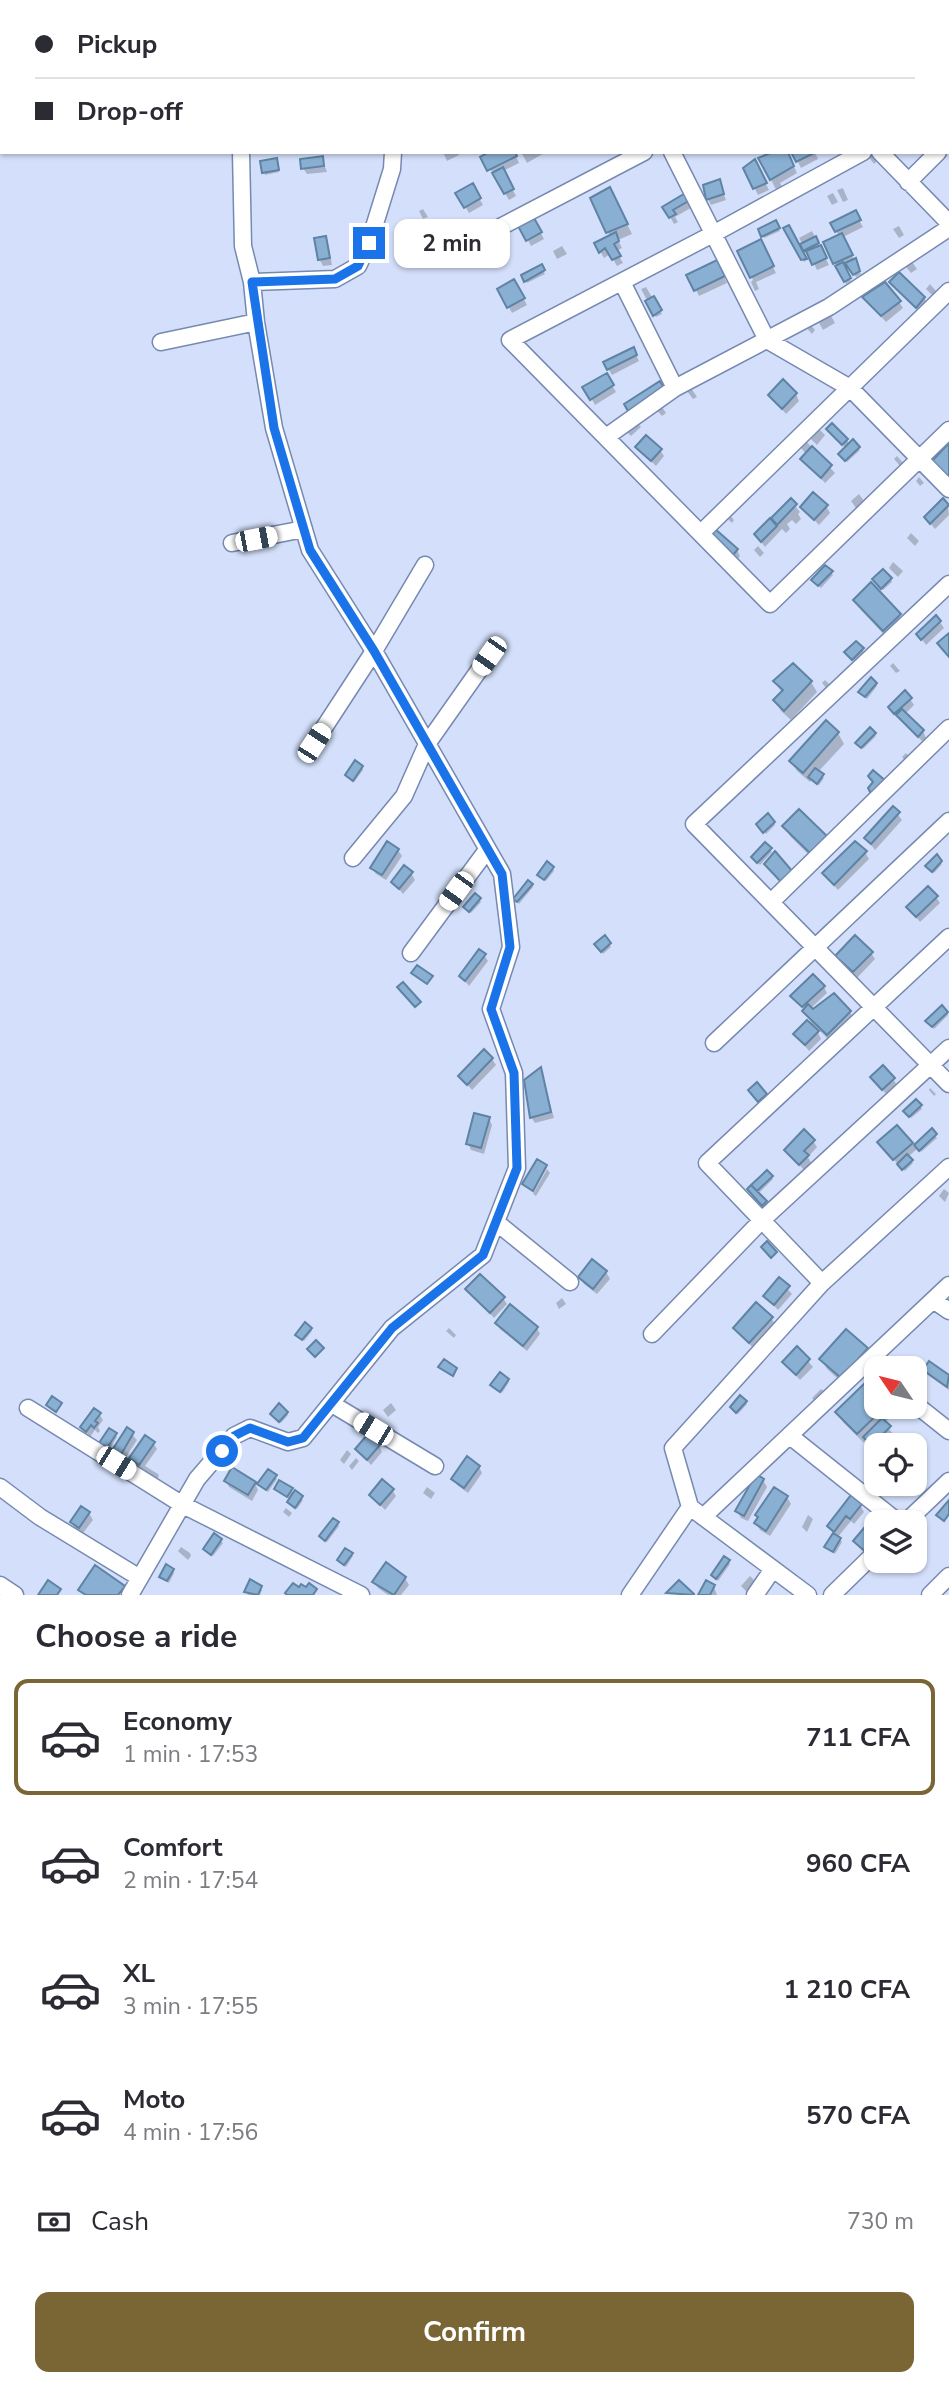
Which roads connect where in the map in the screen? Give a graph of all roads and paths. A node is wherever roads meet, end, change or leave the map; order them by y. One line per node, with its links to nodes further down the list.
1 (241, 154): 12 (street)
2 (393, 154): 12 (street)
3 (640, 154): 11 (street)
4 (673, 154): 10 (street)
5 (859, 154): 10 (street)
6 (882, 154): 8 (street)
7 (936, 154): 8 (street)
8 (908, 182): 9 (street)
9 (949, 226): 16 (street)
10 (713, 234): 13 (street); 16 (street)
11 (443, 257)
12 (252, 282): 15 (street)
13 (622, 282): 18 (street); 21 (street)
14 (949, 291): 19 (street)
15 (256, 322): 17 (street); 24 (street)
16 (767, 340): 18 (street); 19 (street)
17 (162, 341)
18 (675, 388): 21 (street)
19 (850, 388): 22 (street); 25 (street)
20 (949, 430): 22 (street)
21 (606, 437): 25 (street)
22 (919, 459): 23 (street); 25 (street)
23 (949, 489)
24 (304, 529): 26 (street); 29 (street)
25 (701, 533)
26 (232, 543)
27 (425, 565): 29 (street)
28 (949, 584): 38 (street)
29 (374, 651): 32 (street); 33 (street)
30 (489, 656): 33 (street)
31 (943, 734): 34 (street); 38 (street)
32 (314, 743)
33 (427, 744): 36 (street); 37 (street)
34 (949, 752)
35 (949, 821): 40 (street)
36 (487, 850): 41 (street); 49 (street)
37 (353, 858)
38 (771, 902): 40 (street)
39 (949, 937): 42 (street)
40 (816, 947): 42 (street); 43 (street)
41 (411, 953)
42 (874, 1007): 45 (street); 48 (street)
43 (714, 1043)
44 (949, 1048): 45 (street)
45 (930, 1065): 46 (street); 48 (street)
46 (949, 1084)
47 (949, 1167): 51 (street)
48 (762, 1220): 51 (street); 55 (street)
49 (496, 1222): 50 (street); 58 (street)
50 (570, 1282)
51 (822, 1283): 69 (street)
52 (949, 1285): 53 (street)
53 (933, 1300): 54 (street); 56 (street)
54 (949, 1311)
55 (652, 1334)
56 (883, 1356)
57 (864, 1375): 62 (street)
58 (331, 1404): 63 (street); 66 (street)
59 (28, 1408): 66 (street)
60 (928, 1414): 61 (street)
61 (949, 1431)
62 (790, 1436): 67 (street); 69 (street)
63 (435, 1466)
64 (949, 1480): 68 (street)
65 (0, 1487): 73 (street)
66 (183, 1505): 73 (street); 77 (street)
67 (883, 1510)
68 (918, 1510)
69 (697, 1512): 71 (street); 78 (street)
70 (864, 1564): 81 (street)
71 (773, 1569): 79 (street); 80 (street)
72 (949, 1576): 82 (street)
73 (140, 1578): 76 (street)
74 (0, 1585): 75 (street)
75 (15, 1595)
76 (130, 1595)
77 (361, 1595)
78 (630, 1595)
79 (755, 1595)
80 (808, 1595)
81 (832, 1595)
82 (929, 1595)

